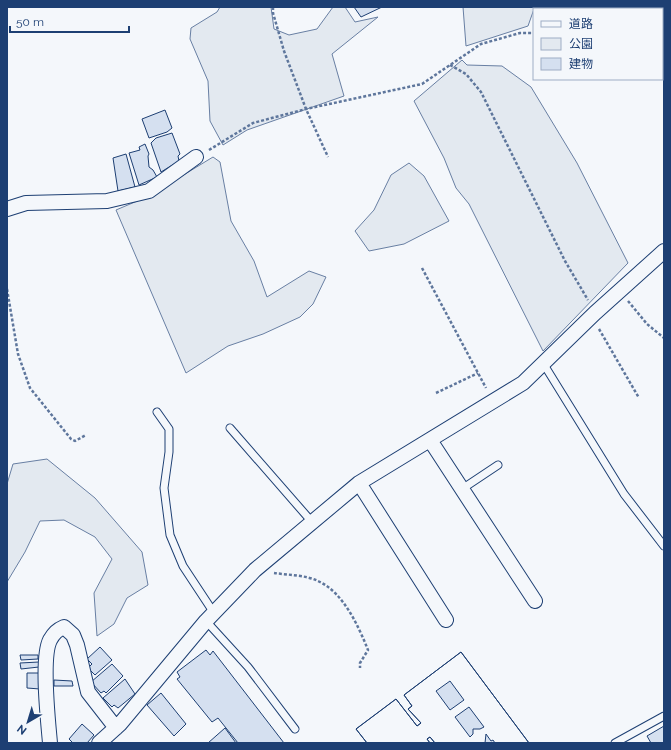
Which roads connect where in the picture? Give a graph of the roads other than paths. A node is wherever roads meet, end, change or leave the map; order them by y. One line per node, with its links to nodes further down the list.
1 (196, 157): 2 (street)
2 (7, 209)
3 (664, 251): 4 (street)
4 (543, 363): 7 (street); 12 (lane)
5 (157, 412): 14 (lane)
6 (230, 428): 11 (lane)
7 (430, 440): 9 (street); 10 (street)
8 (498, 465): 10 (lane)
9 (359, 483): 11 (street); 15 (street)
10 (462, 489): 13 (street)
11 (312, 522): 14 (street)
12 (664, 546)
13 (535, 601)
14 (210, 617): 17 (street); 18 (lane)
15 (446, 620)
16 (664, 716): 21 (lane)
17 (116, 728): 19 (street); 20 (street)
18 (295, 729)
19 (50, 743)
20 (99, 743)
21 (616, 743)

